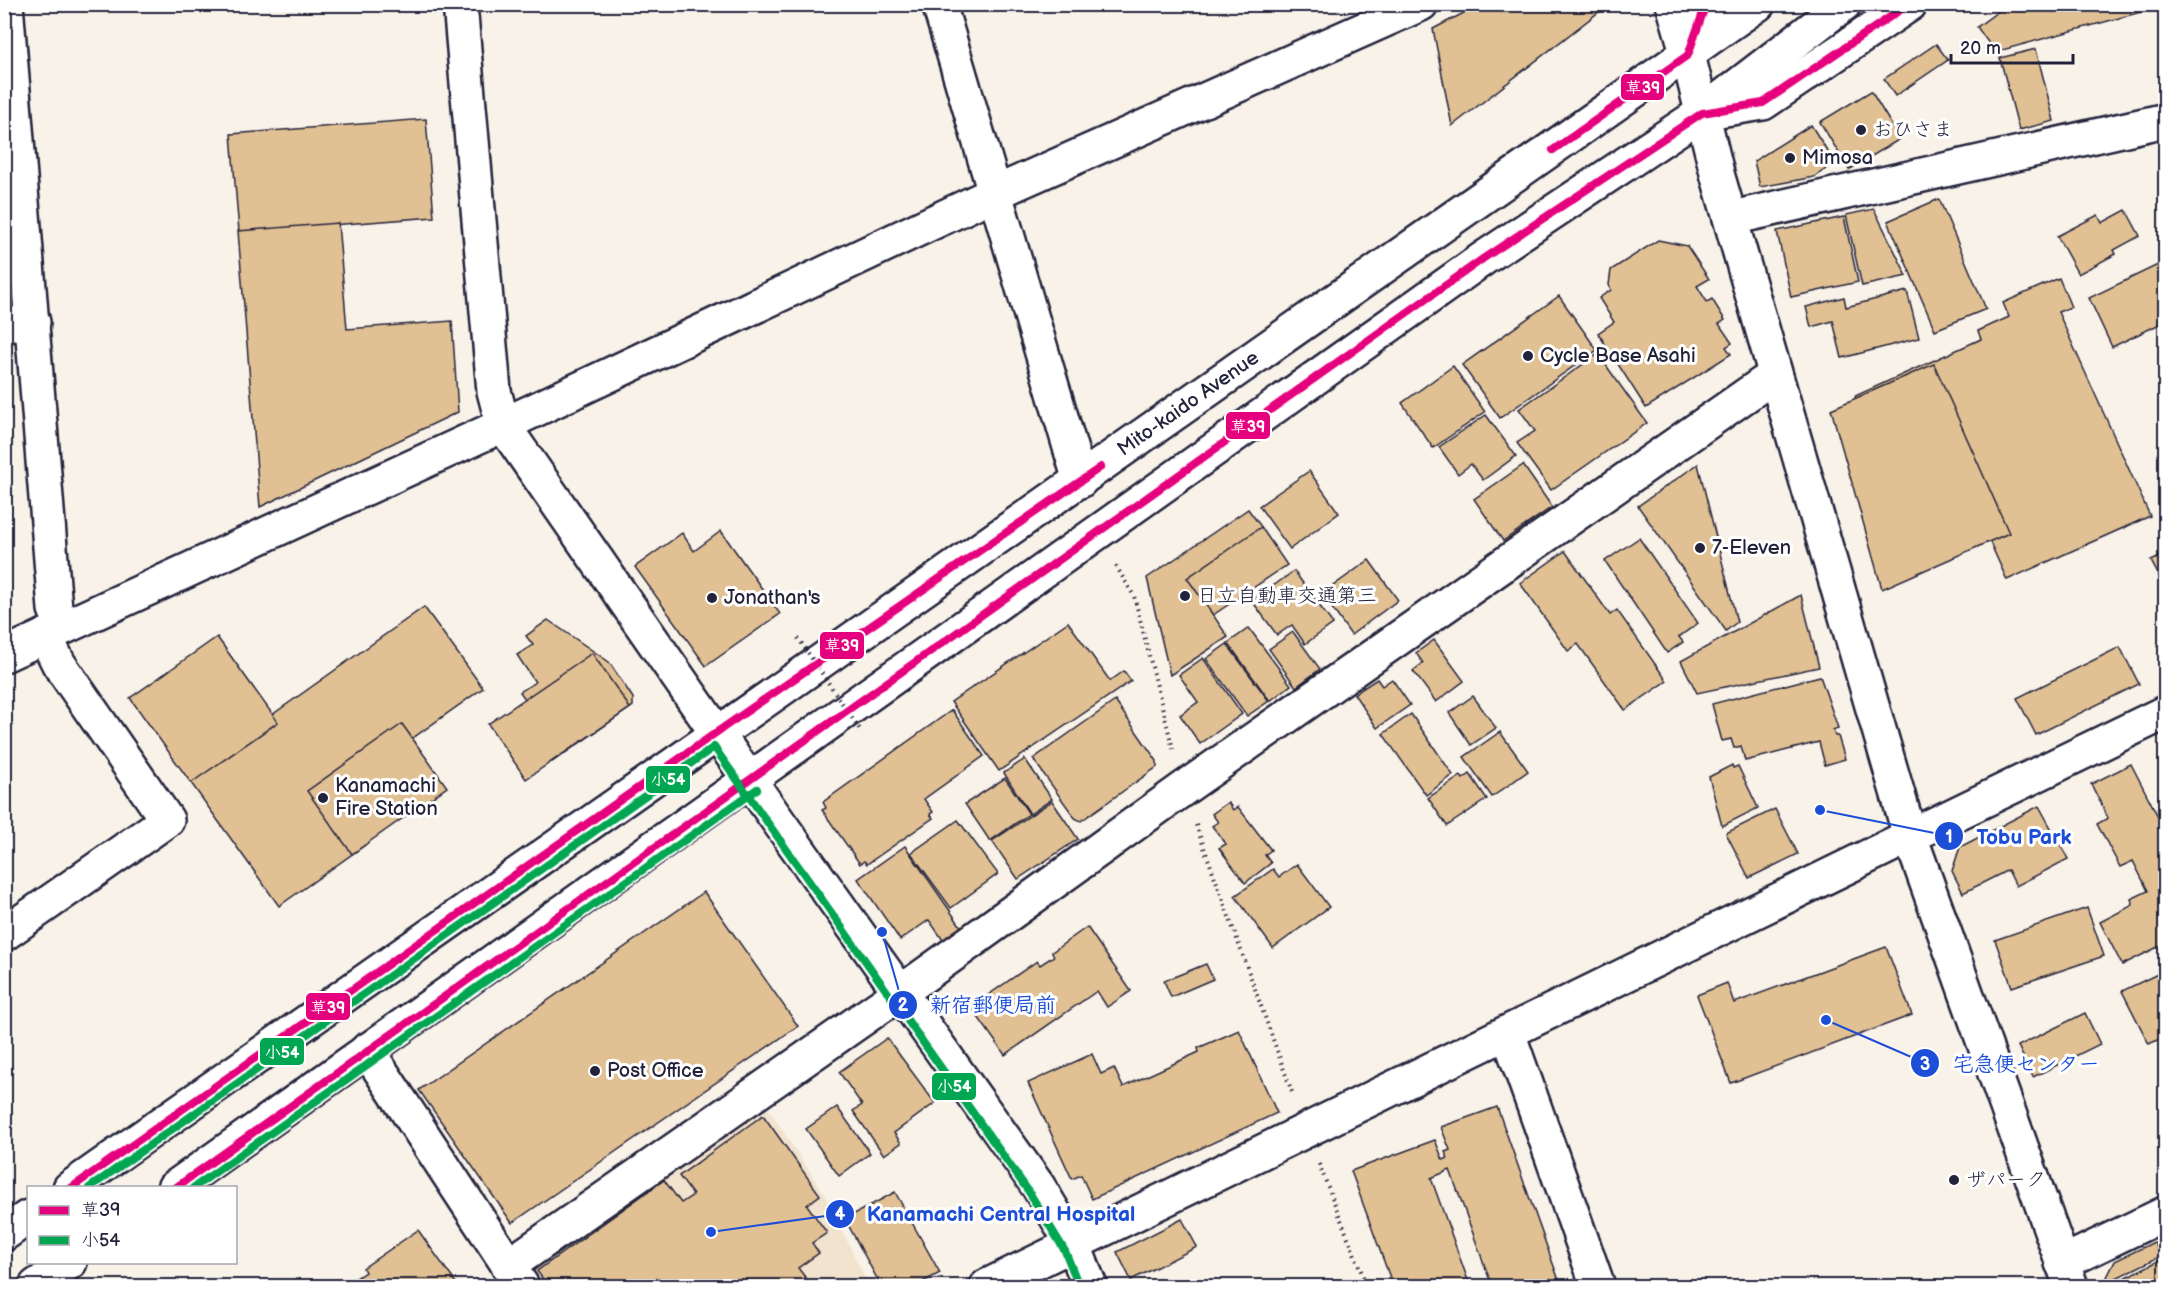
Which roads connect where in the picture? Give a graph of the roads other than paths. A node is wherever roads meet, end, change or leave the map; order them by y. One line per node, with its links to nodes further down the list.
1 (6, 4): 15 (main road)
2 (460, 4): 17 (main road)
3 (939, 4): 13 (main road)
4 (1421, 4): 13 (main road)
5 (1672, 4): 10 (main road)
6 (1706, 4): 10 (main road)
7 (1758, 4): 10 (main road, Mito-kaido Avenue)
8 (1844, 4): 11 (main road)
9 (1910, 4): 11 (main road)
10 (1688, 55): 11 (main road); 18 (main road, Mito-kaido Avenue)
11 (1702, 113): 14 (main road); 23 (main road)
12 (2166, 120): 14 (main road)
13 (995, 193): 17 (main road); 18 (main road)
14 (1732, 218): 16 (main road)
15 (19, 323): 19 (main road)
16 (1775, 375): 24 (main road); 26 (main road)
17 (503, 425): 19 (main road); 22 (main road)
18 (1080, 481): 22 (main road, Mito-kaido Avenue)
19 (54, 632): 20 (main road); 25 (main road)
20 (4, 655)
21 (2166, 712): 24 (main road)
22 (717, 732): 23 (main road); 29 (main road, Mito-kaido Avenue)
23 (751, 780): 26 (main road); 28 (main road)
24 (1910, 836): 27 (main road); 36 (main road)
25 (4, 934)
26 (901, 992): 34 (main road); 37 (main road)
27 (1508, 1033): 34 (main road); 41 (main road)
28 (367, 1050): 30 (main road); 37 (main road)
29 (73, 1186)
30 (177, 1186)
31 (2166, 1213): 36 (main road)
32 (27, 1218): 33 (main road)
33 (4, 1234)
34 (1074, 1245): 39 (main road); 40 (main road)
35 (69, 1264): 38 (main road)
36 (2067, 1275)
37 (515, 1276)
38 (36, 1287)
39 (987, 1287)
40 (1090, 1287)
41 (1598, 1287)

